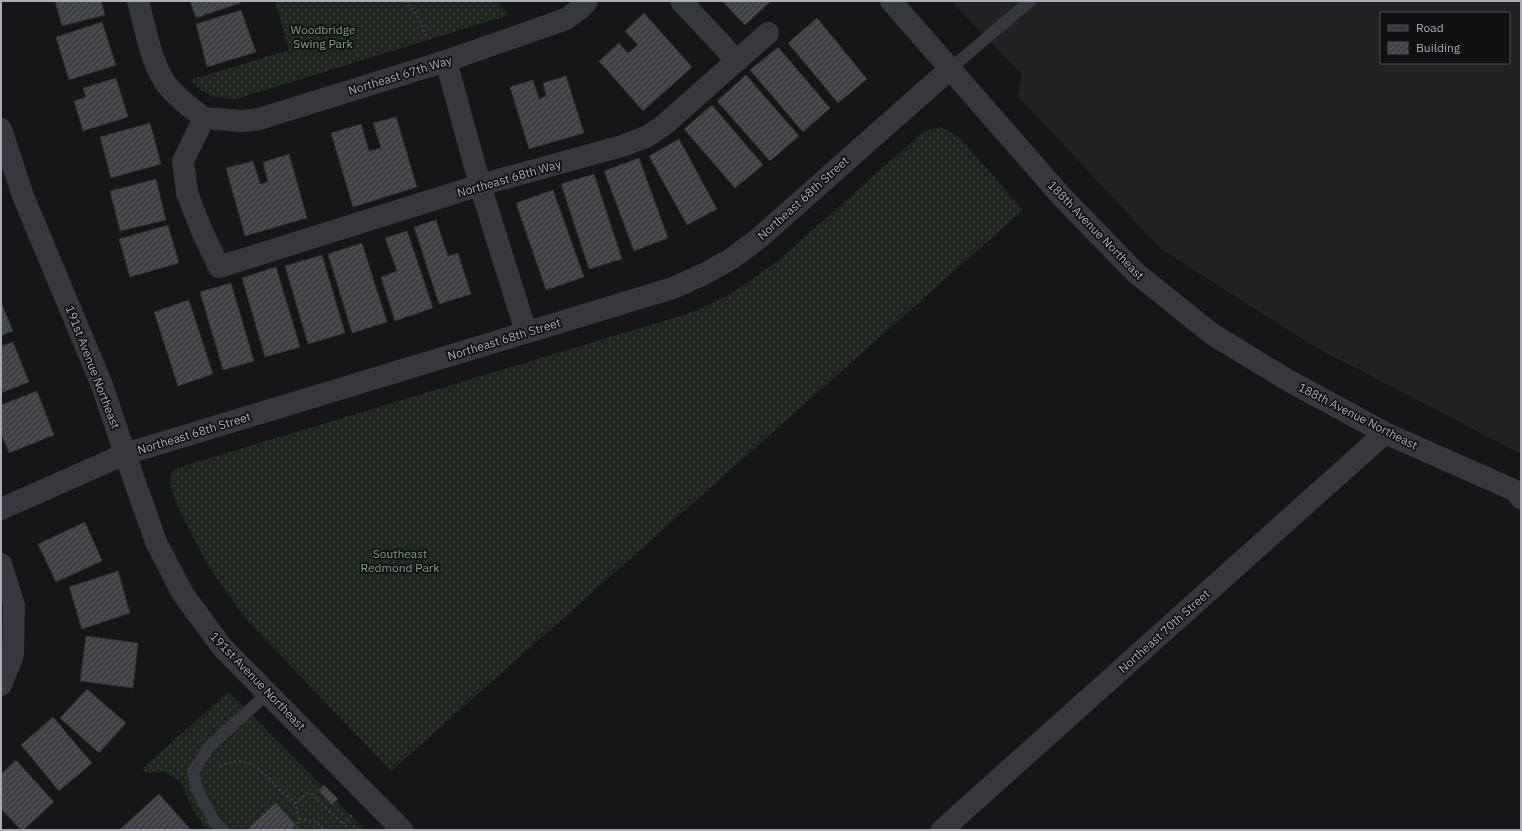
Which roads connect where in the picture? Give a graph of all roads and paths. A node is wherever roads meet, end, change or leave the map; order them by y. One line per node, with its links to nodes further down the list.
1 (138, 1): 12 (street)
2 (404, 1): 8 (path)
3 (587, 1): 9 (street, Northeast 67th Way)
4 (681, 1): 10 (street)
5 (891, 1): 11 (street, 188th Avenue Northeast)
6 (1030, 1): 11 (lane)
7 (768, 33): 10 (street, Northeast 68th Way)
8 (426, 36)
9 (446, 61): 12 (street, Northeast 67th Way); 14 (street)
10 (737, 61): 14 (street, Northeast 68th Way)
11 (950, 69): 15 (street, Northeast 68th Street); 16 (street, 188th Avenue Northeast)
12 (204, 118): 14 (street, Northeast 68th Way)
13 (1, 129): 17 (street, 191st Avenue Northeast)
14 (480, 185): 15 (street)
15 (526, 332): 17 (street, Northeast 68th Street)
16 (1385, 433): 18 (street, 188th Avenue Northeast); 31 (street, Northeast 70th Street)
17 (125, 454): 19 (street, Northeast 68th Street); 22 (street, 191st Avenue Northeast)
18 (1519, 493)
19 (1, 509)
20 (1, 564): 21 (street)
21 (1, 685)
22 (268, 693): 23 (lane); 27 (street, 191st Avenue Northeast)
23 (195, 782): 24 (path); 28 (lane)
24 (295, 803): 25 (path); 26 (path)
25 (354, 813)
26 (299, 819): 29 (path); 30 (path)
27 (398, 828)
28 (223, 830)
29 (297, 830)
30 (324, 830)
31 (942, 830)

